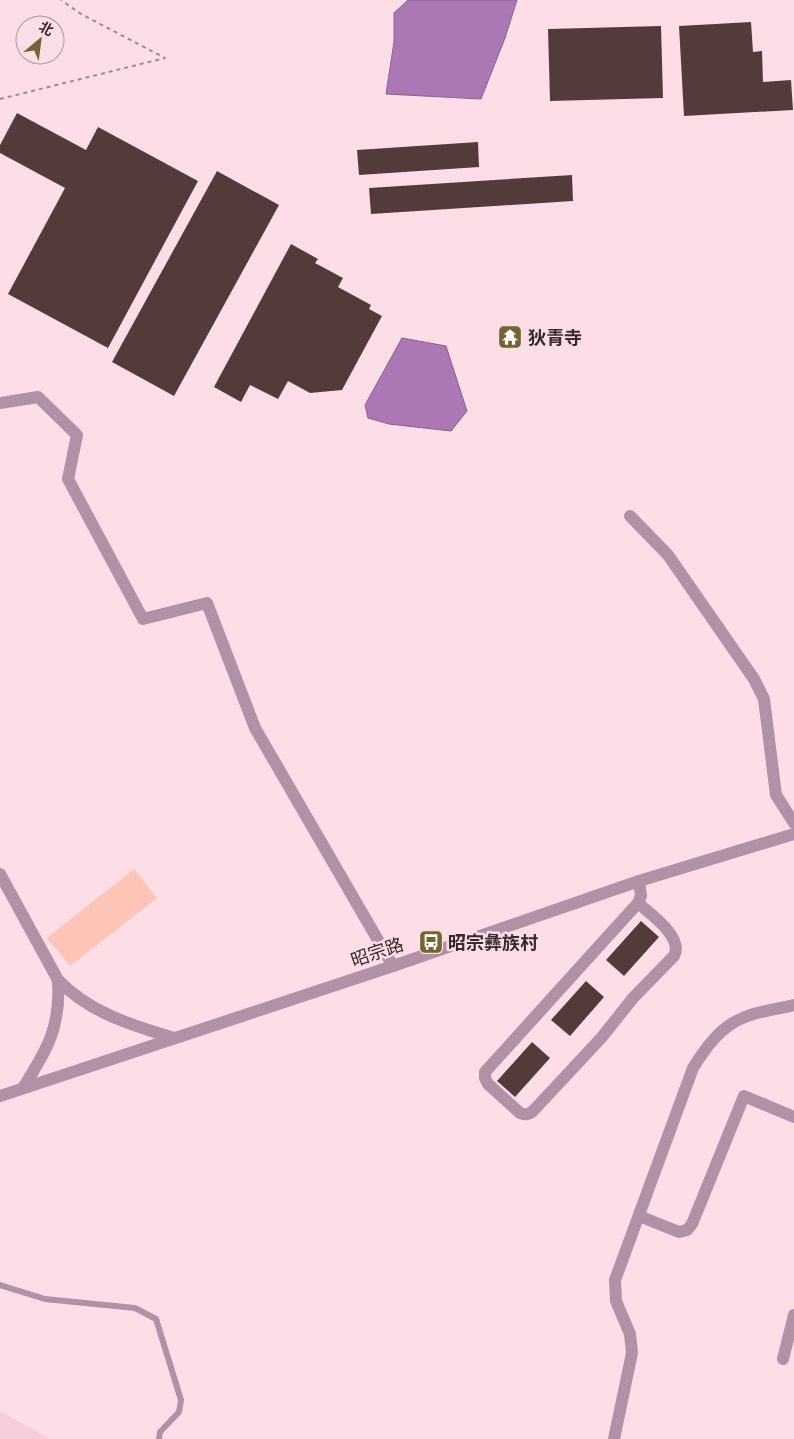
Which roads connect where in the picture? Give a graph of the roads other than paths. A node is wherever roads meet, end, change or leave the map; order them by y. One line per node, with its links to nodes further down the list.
1 (0, 403): 8 (street)
2 (630, 516): 3 (street)
3 (794, 823)
4 (794, 834): 6 (street, 昭宗路)
5 (0, 874): 9 (street)
6 (639, 881): 7 (street); 8 (street, 昭宗路)
7 (638, 903): 7 (street)
8 (393, 966): 11 (street, 昭宗路)
9 (58, 980): 11 (street); 12 (street)
10 (794, 1005): 15 (street)
11 (174, 1038): 12 (street, 昭宗路)
12 (23, 1088): 13 (street, 昭宗路)
13 (0, 1096)
14 (794, 1117): 15 (street)
15 (639, 1216): 20 (street)
16 (0, 1285): 19 (lane)
17 (794, 1315): 18 (street)
18 (783, 1359)
19 (159, 1439)
20 (614, 1439)

